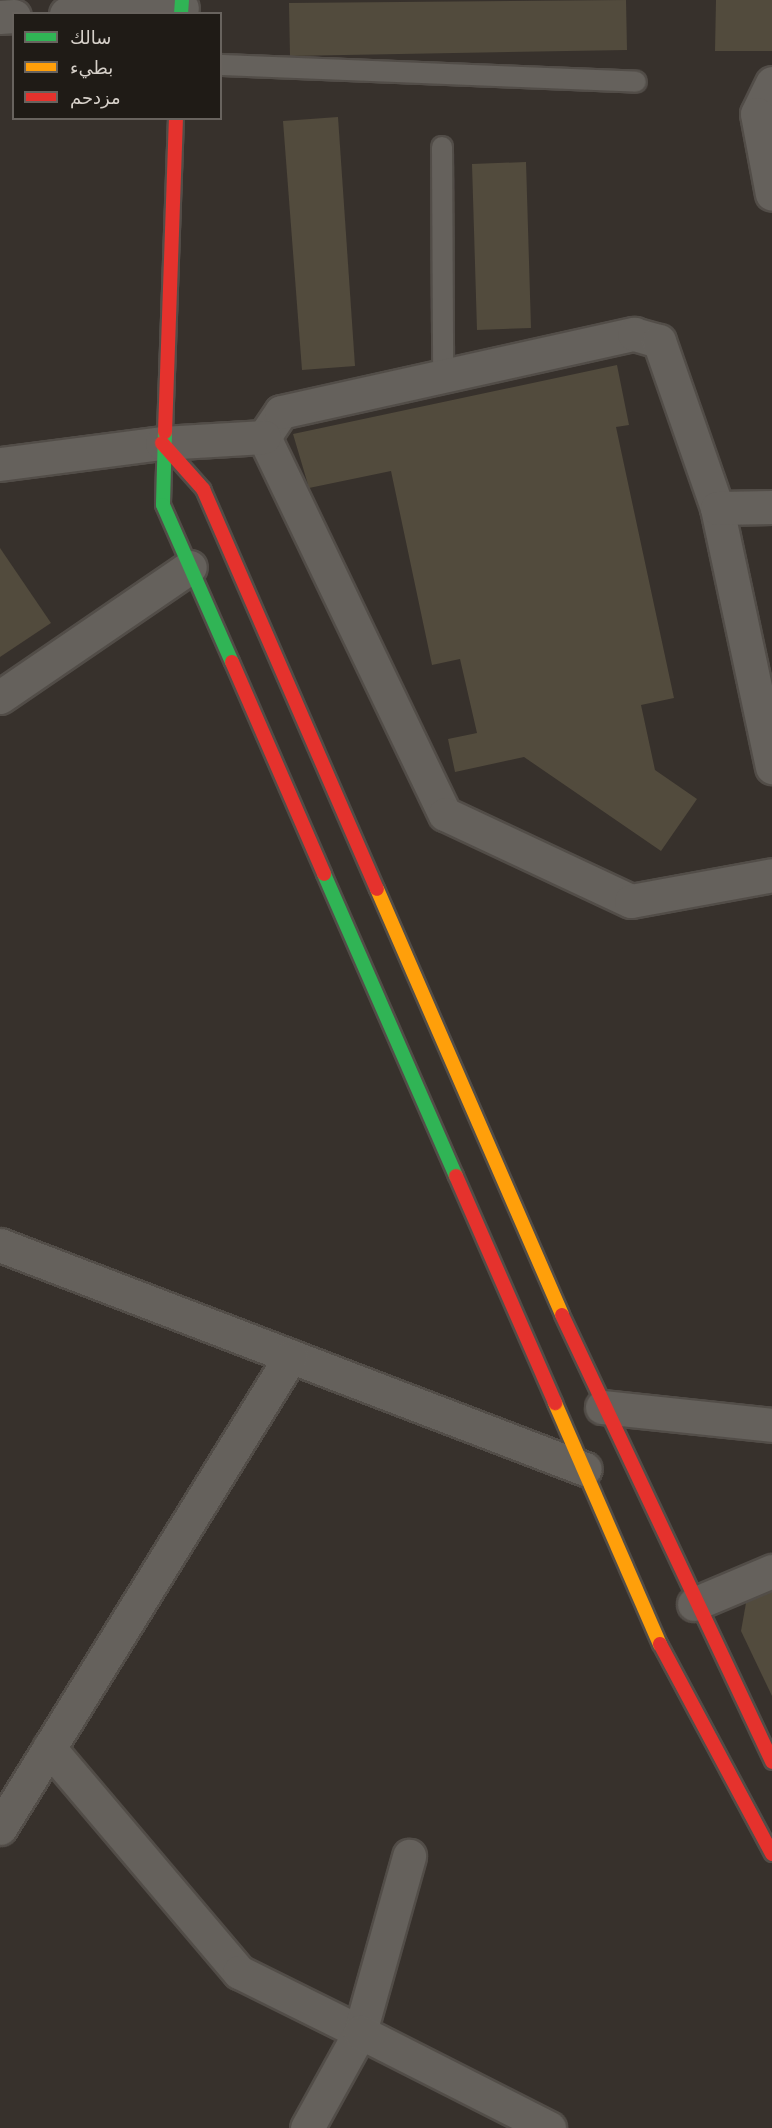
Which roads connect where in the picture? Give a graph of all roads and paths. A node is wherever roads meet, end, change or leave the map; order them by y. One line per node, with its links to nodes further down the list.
1 (182, 7): 2 (street)
2 (99, 12)
3 (222, 65): 4 (lane)
4 (636, 82)
5 (772, 83): 8 (street)
6 (176, 120): 11 (main road)
7 (442, 147): 9 (lane)
8 (772, 194)
9 (443, 375): 10 (street); 14 (street)
10 (264, 437): 11 (street); 18 (street)
11 (162, 443): 12 (street); 15 (main road); 21 (main road)
12 (0, 464)
13 (772, 507): 14 (street)
14 (717, 508): 17 (street)
15 (190, 567): 16 (street); 23 (main road)
16 (0, 697)
17 (772, 767)
18 (772, 875)
19 (0, 1245): 20 (street)
20 (291, 1356): 23 (street); 26 (street)
21 (602, 1407): 22 (street); 25 (main road)
22 (772, 1425)
23 (585, 1469): 29 (main road)
24 (772, 1571): 25 (street)
25 (694, 1604): 27 (main road)
26 (49, 1748): 28 (street); 31 (street)
27 (772, 1762)
28 (0, 1828)
29 (772, 1854)
30 (409, 1856): 31 (street)
31 (360, 2032): 32 (street); 33 (street)
32 (307, 2128)
33 (549, 2128)

